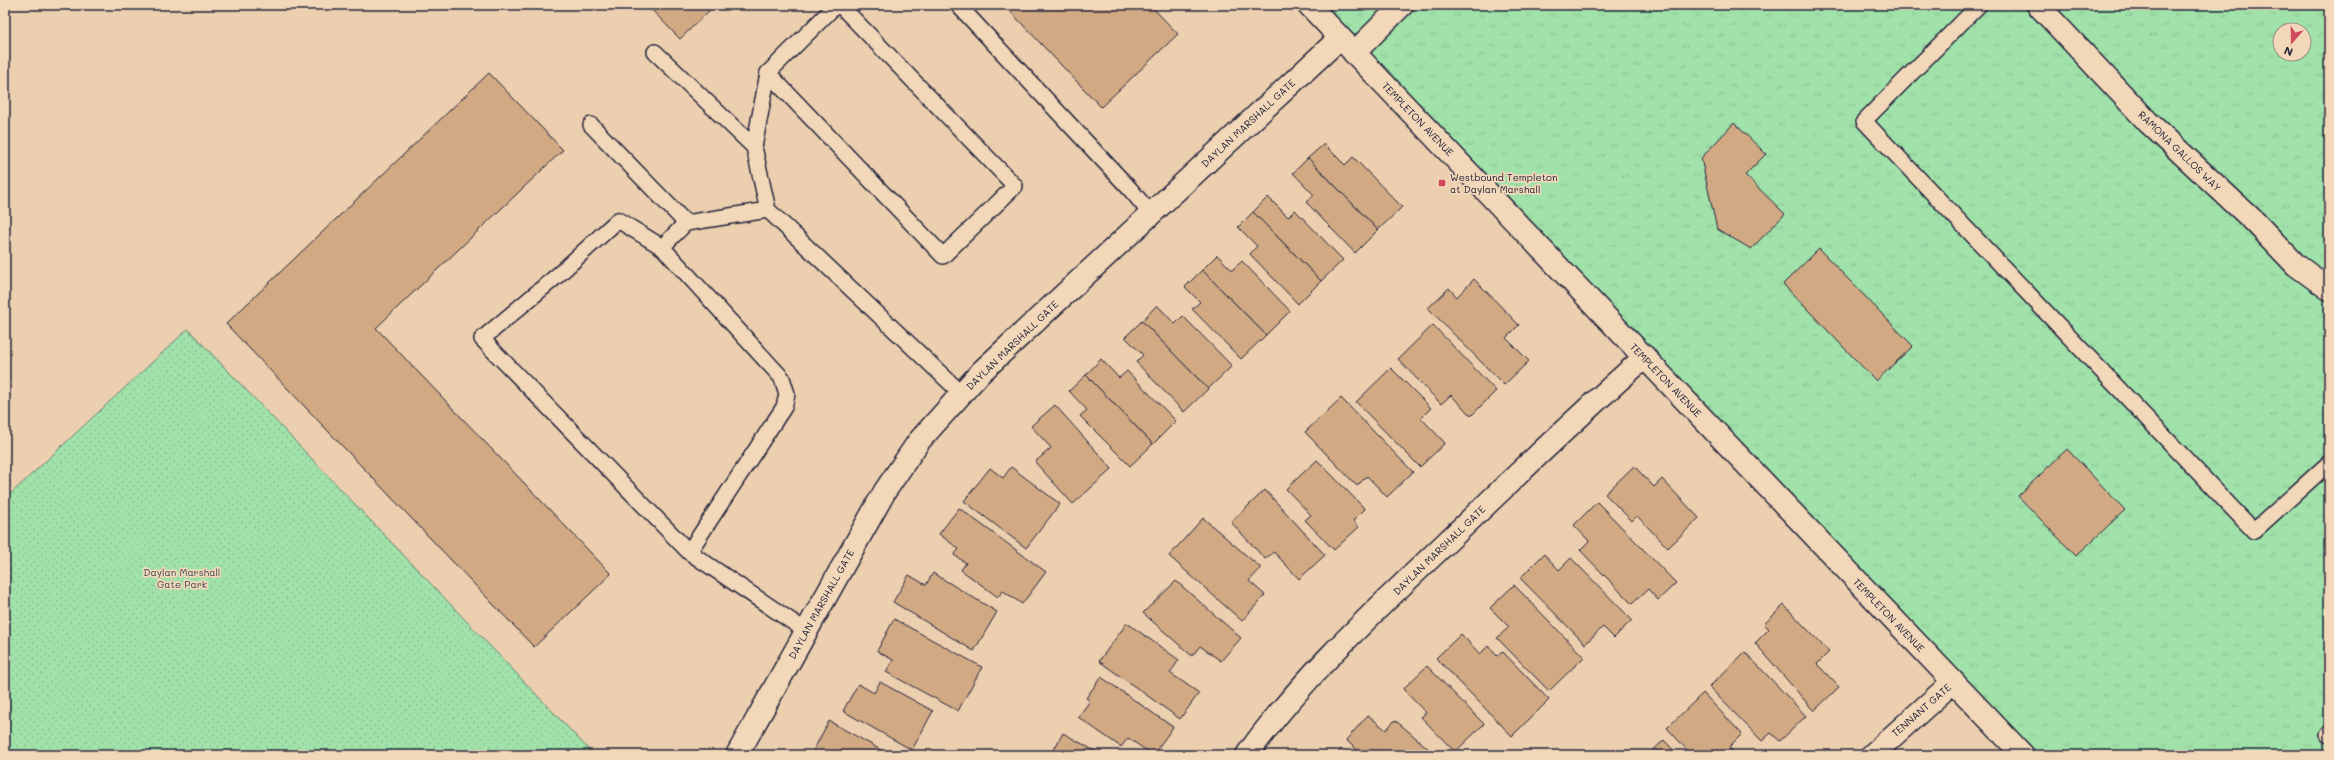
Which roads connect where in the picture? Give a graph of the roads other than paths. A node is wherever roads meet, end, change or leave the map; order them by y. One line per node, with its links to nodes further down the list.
1 (836, 5): 10 (lane)
2 (840, 5): 10 (lane)
3 (958, 5): 14 (lane)
4 (1309, 5): 8 (street, TEMPLETON AVENUE)
5 (1402, 5): 8 (street, DAYLAN MARSHALL GATE)
6 (1979, 5): 20 (lane)
7 (2038, 5): 17 (street, RAMONA GALLOS WAY)
8 (1347, 45): 14 (street, DAYLAN MARSHALL GATE); 18 (street, TEMPLETON AVENUE)
9 (655, 52): 12 (lane)
10 (768, 73): 12 (lane)
11 (591, 125): 15 (lane)
12 (754, 147): 13 (lane)
13 (768, 210): 15 (lane); 19 (lane)
14 (1151, 214): 19 (street, DAYLAN MARSHALL GATE)
15 (686, 223): 16 (lane)
16 (662, 247): 21 (lane); 21 (lane)
17 (2329, 289)
18 (1645, 358): 23 (street, TEMPLETON AVENUE); 27 (street, DAYLAN MARSHALL GATE)
19 (962, 394): 22 (street, DAYLAN MARSHALL GATE)
20 (2329, 463)
21 (689, 552): 22 (lane)
22 (806, 631): 26 (street, DAYLAN MARSHALL GATE)
23 (1953, 682): 28 (street, TENNANT GATE); 29 (street, TEMPLETON AVENUE)
24 (2329, 732): 25 (lane)
25 (2329, 735)
26 (737, 755)
27 (1247, 755)
28 (1872, 755)
29 (2023, 755)

